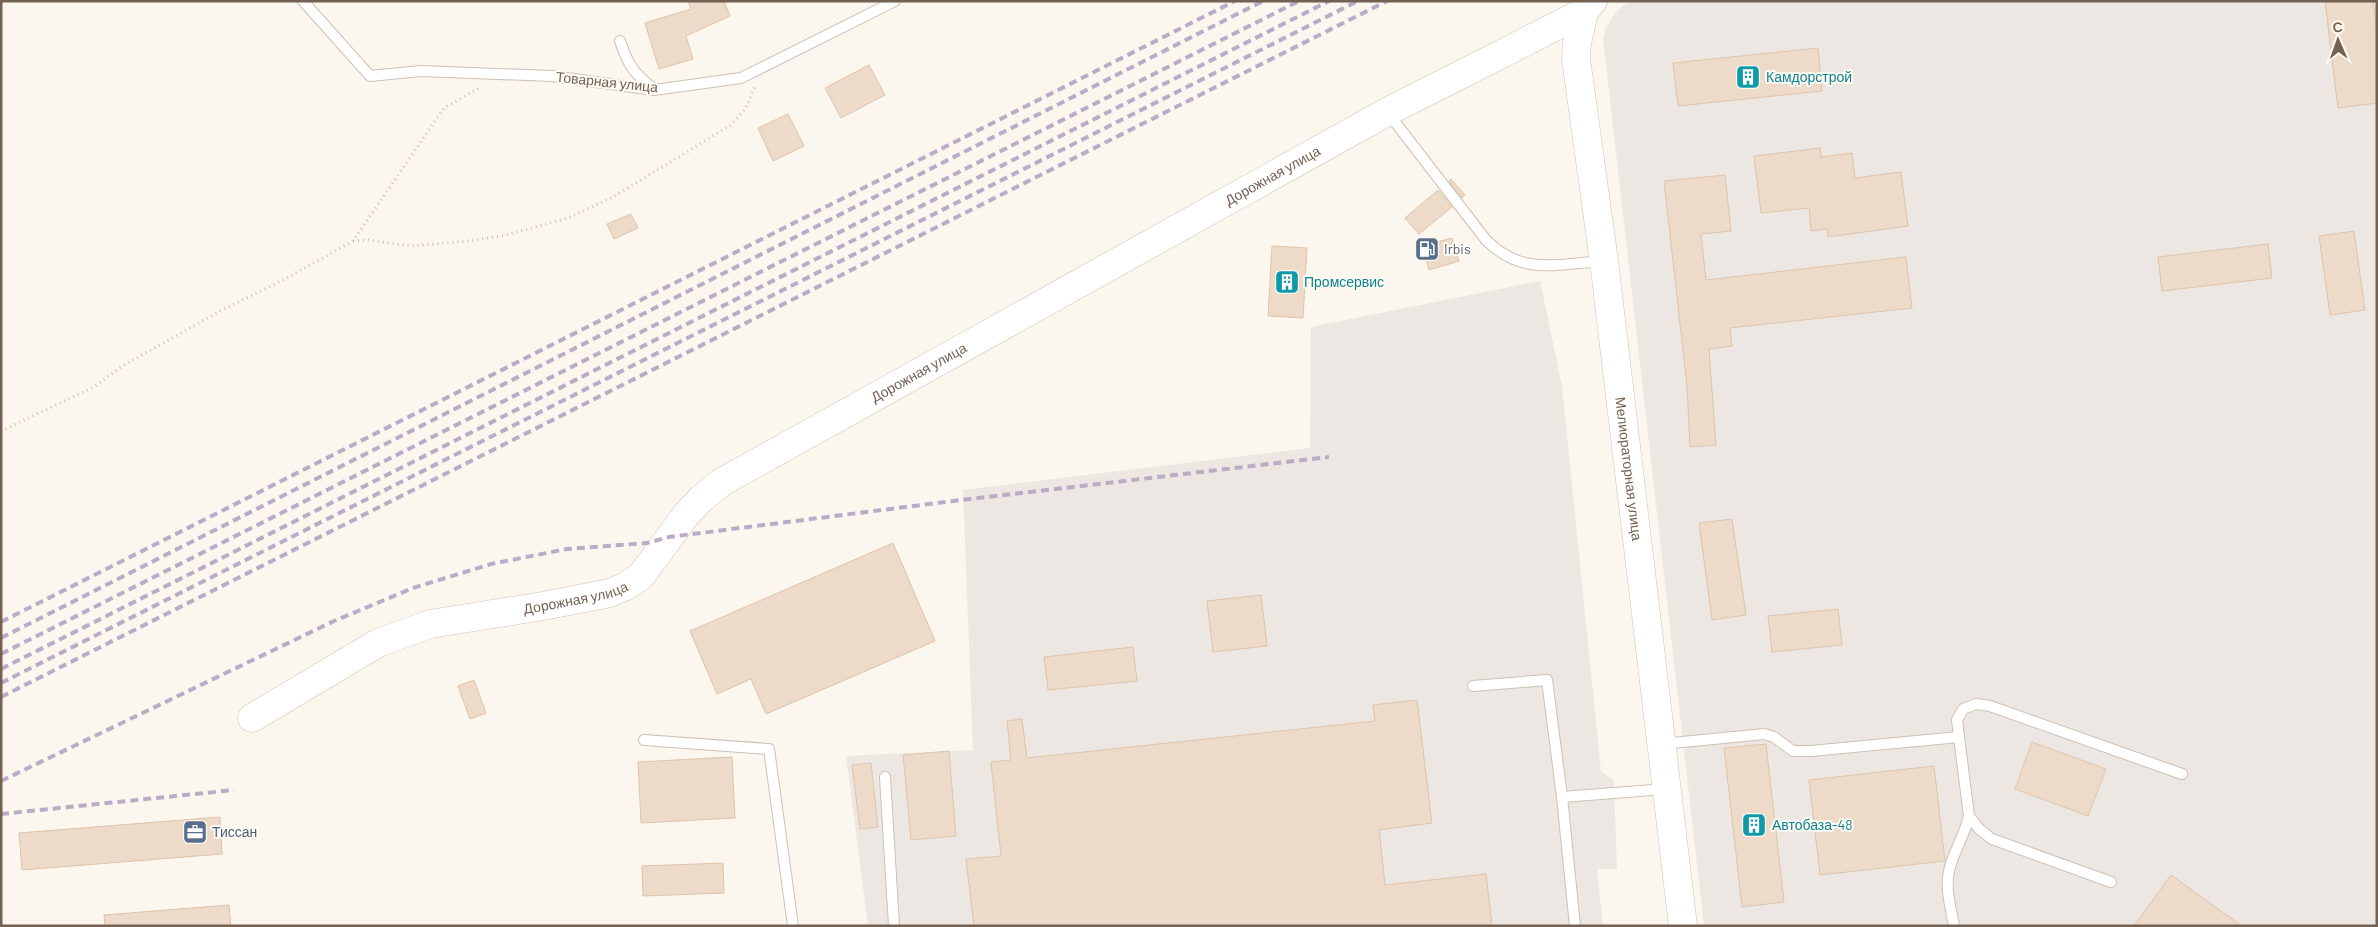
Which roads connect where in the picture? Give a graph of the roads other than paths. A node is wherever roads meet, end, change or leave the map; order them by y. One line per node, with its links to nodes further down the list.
1 (303, 1): 5 (lane, Товарная улица)
2 (895, 1): 5 (lane, Товарная улица)
3 (1589, 7): 6 (street, Дорожная улица); 7 (street, Мелиораторная улица)
4 (620, 41): 5 (lane)
5 (654, 90)
6 (1387, 112): 7 (lane); 9 (street, Дорожная улица)
7 (1604, 261): 12 (street, Мелиораторная улица)
8 (1473, 686): 16 (lane)
9 (252, 718)
10 (1959, 737): 12 (lane); 13 (lane); 17 (lane)
11 (644, 740): 19 (lane)
12 (1661, 744): 15 (street, Мелиораторная улица)
13 (2182, 774)
14 (885, 777): 20 (lane)
15 (1667, 789): 16 (lane); 22 (street, Мелиораторная улица)
16 (1562, 797): 21 (lane)
17 (1969, 816): 18 (lane); 23 (lane)
18 (2111, 882)
19 (793, 926)
20 (894, 926)
21 (1575, 926)
22 (1683, 926)
23 (1954, 926)

